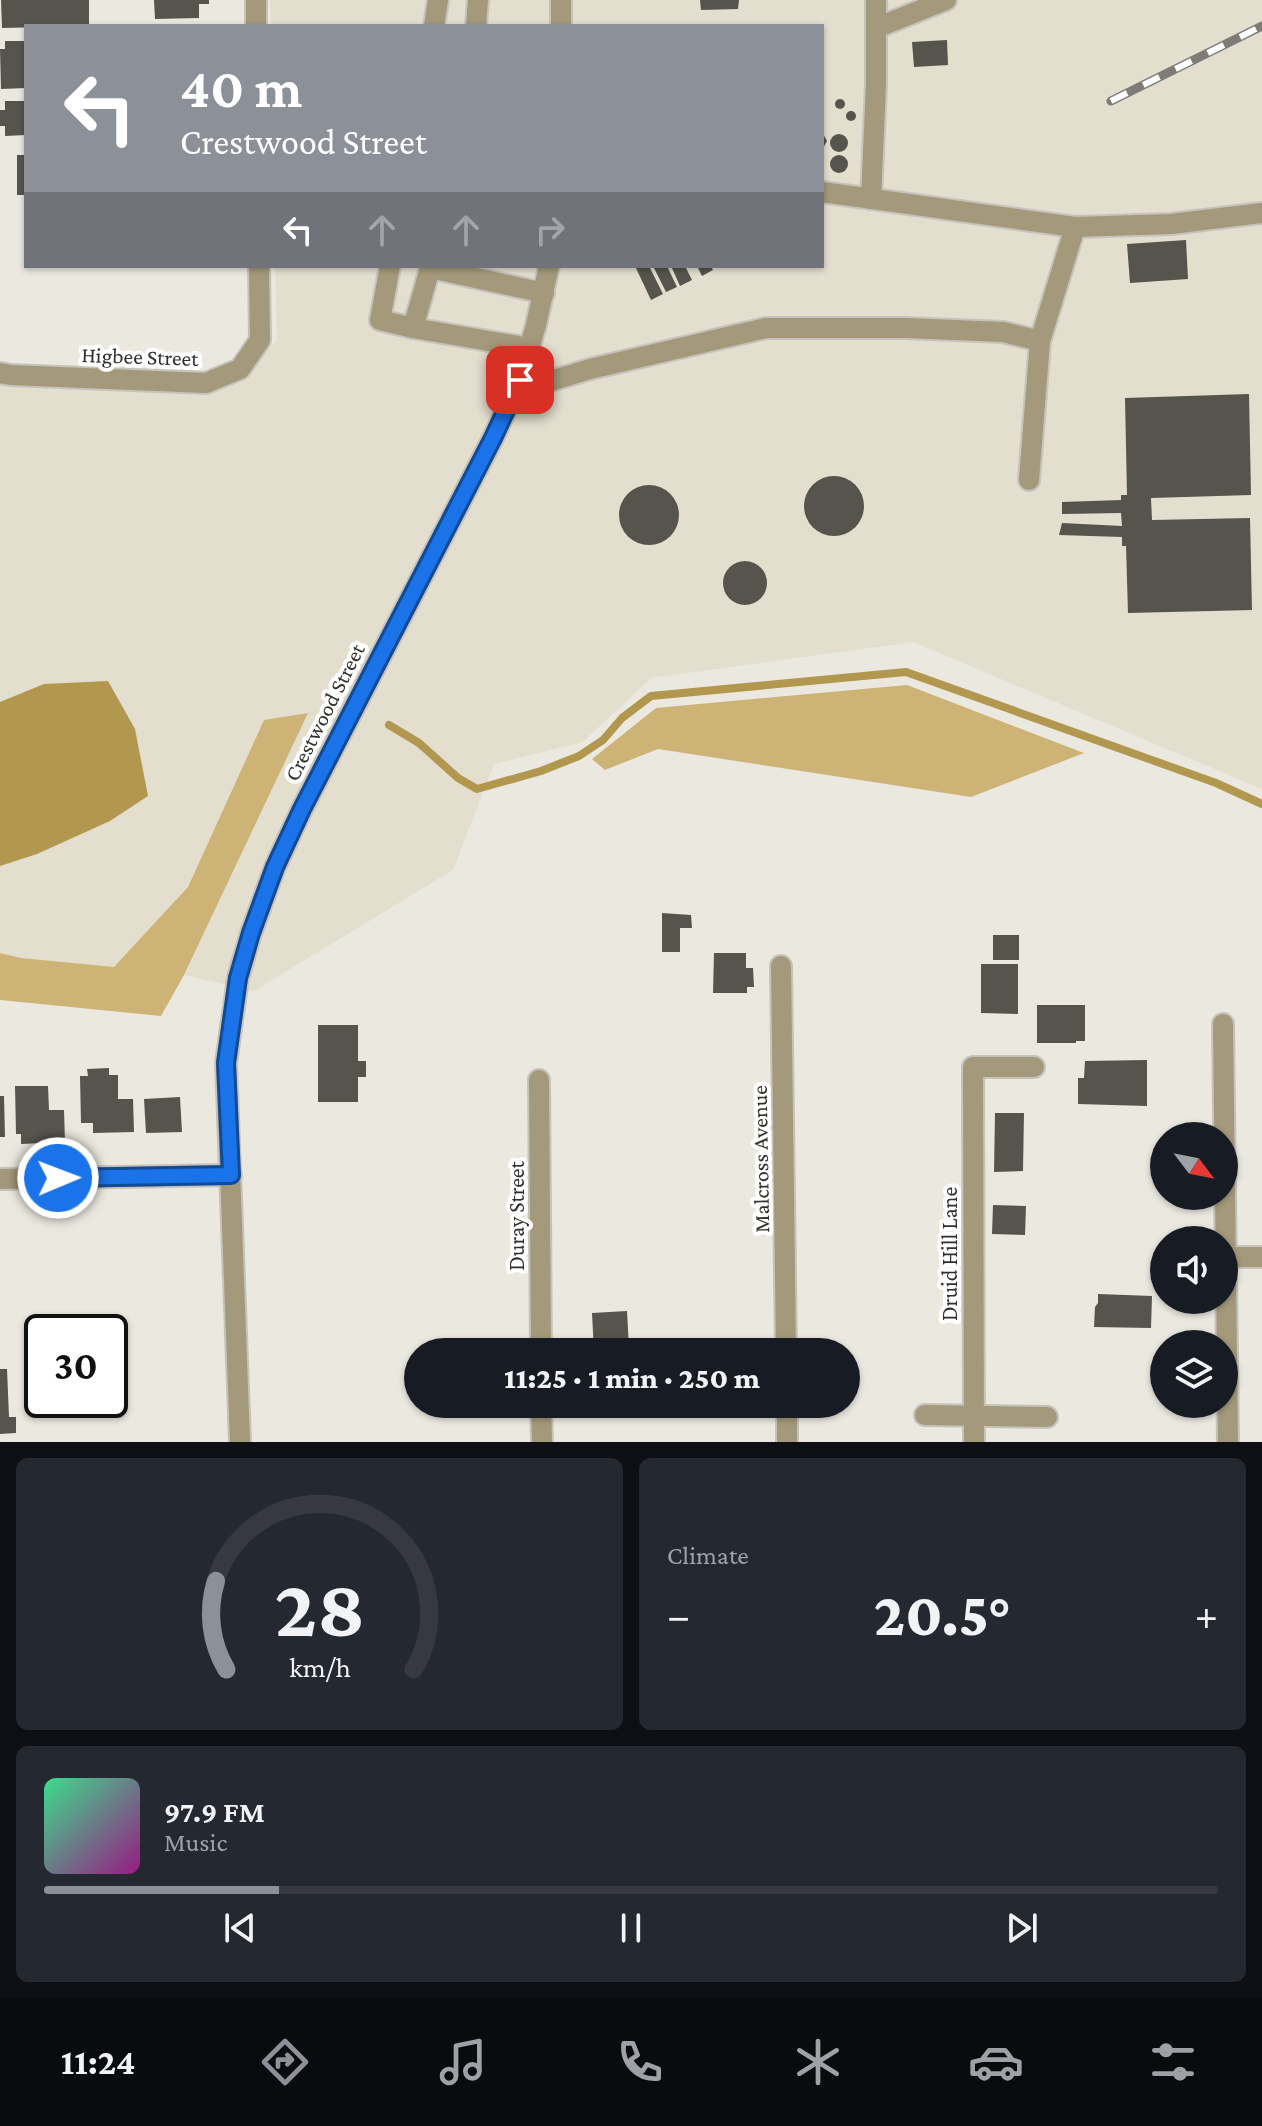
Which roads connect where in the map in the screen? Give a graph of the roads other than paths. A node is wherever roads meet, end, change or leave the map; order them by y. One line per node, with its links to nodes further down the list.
1 (256, 0): 7 (street)
2 (438, 0): 8 (street)
3 (478, 0): 9 (street)
4 (561, 0): 10 (street)
5 (876, 0): 11 (street)
6 (946, 0): 11 (street)
7 (256, 24)
8 (434, 24)
9 (476, 24)
10 (561, 24)
11 (876, 28): 13 (street)
12 (824, 192): 13 (street)
13 (874, 199): 15 (street)
14 (1262, 213): 15 (street)
15 (1075, 227): 23 (street)
16 (259, 268): 25 (street, Higbee Street)
17 (390, 268): 22 (street)
18 (430, 268): 22 (street)
19 (434, 268): 21 (street)
20 (549, 268): 21 (street, Crestwood Street)
21 (544, 293): 24 (street, Crestwood Street)
22 (413, 328): 24 (street)
23 (1040, 341): 26 (street); 27 (street)
24 (530, 348): 26 (street, Crestwood Street)
25 (0, 373)
26 (515, 392): 32 (street, Crestwood Street)
27 (1029, 480)
28 (781, 966): 39 (street, Malcross Avenue)
29 (1223, 1024): 34 (street)
30 (1034, 1067): 41 (street, Druid Hill Lane)
31 (539, 1080): 38 (street, Duray Street)
32 (231, 1175): 33 (street); 45 (street, Crestwood Street)
33 (0, 1179)
34 (1225, 1226)
35 (1238, 1257): 36 (street)
36 (1262, 1257)
37 (1226, 1314): 49 (street)
38 (541, 1338)
39 (786, 1338)
40 (925, 1415): 41 (street)
41 (974, 1417): 42 (street); 48 (street, Druid Hill Lane)
42 (1047, 1417)
43 (541, 1418): 46 (street)
44 (787, 1418): 47 (street)
45 (240, 1442)
46 (542, 1442)
47 (787, 1442)
48 (974, 1442)
49 (1228, 1442)

